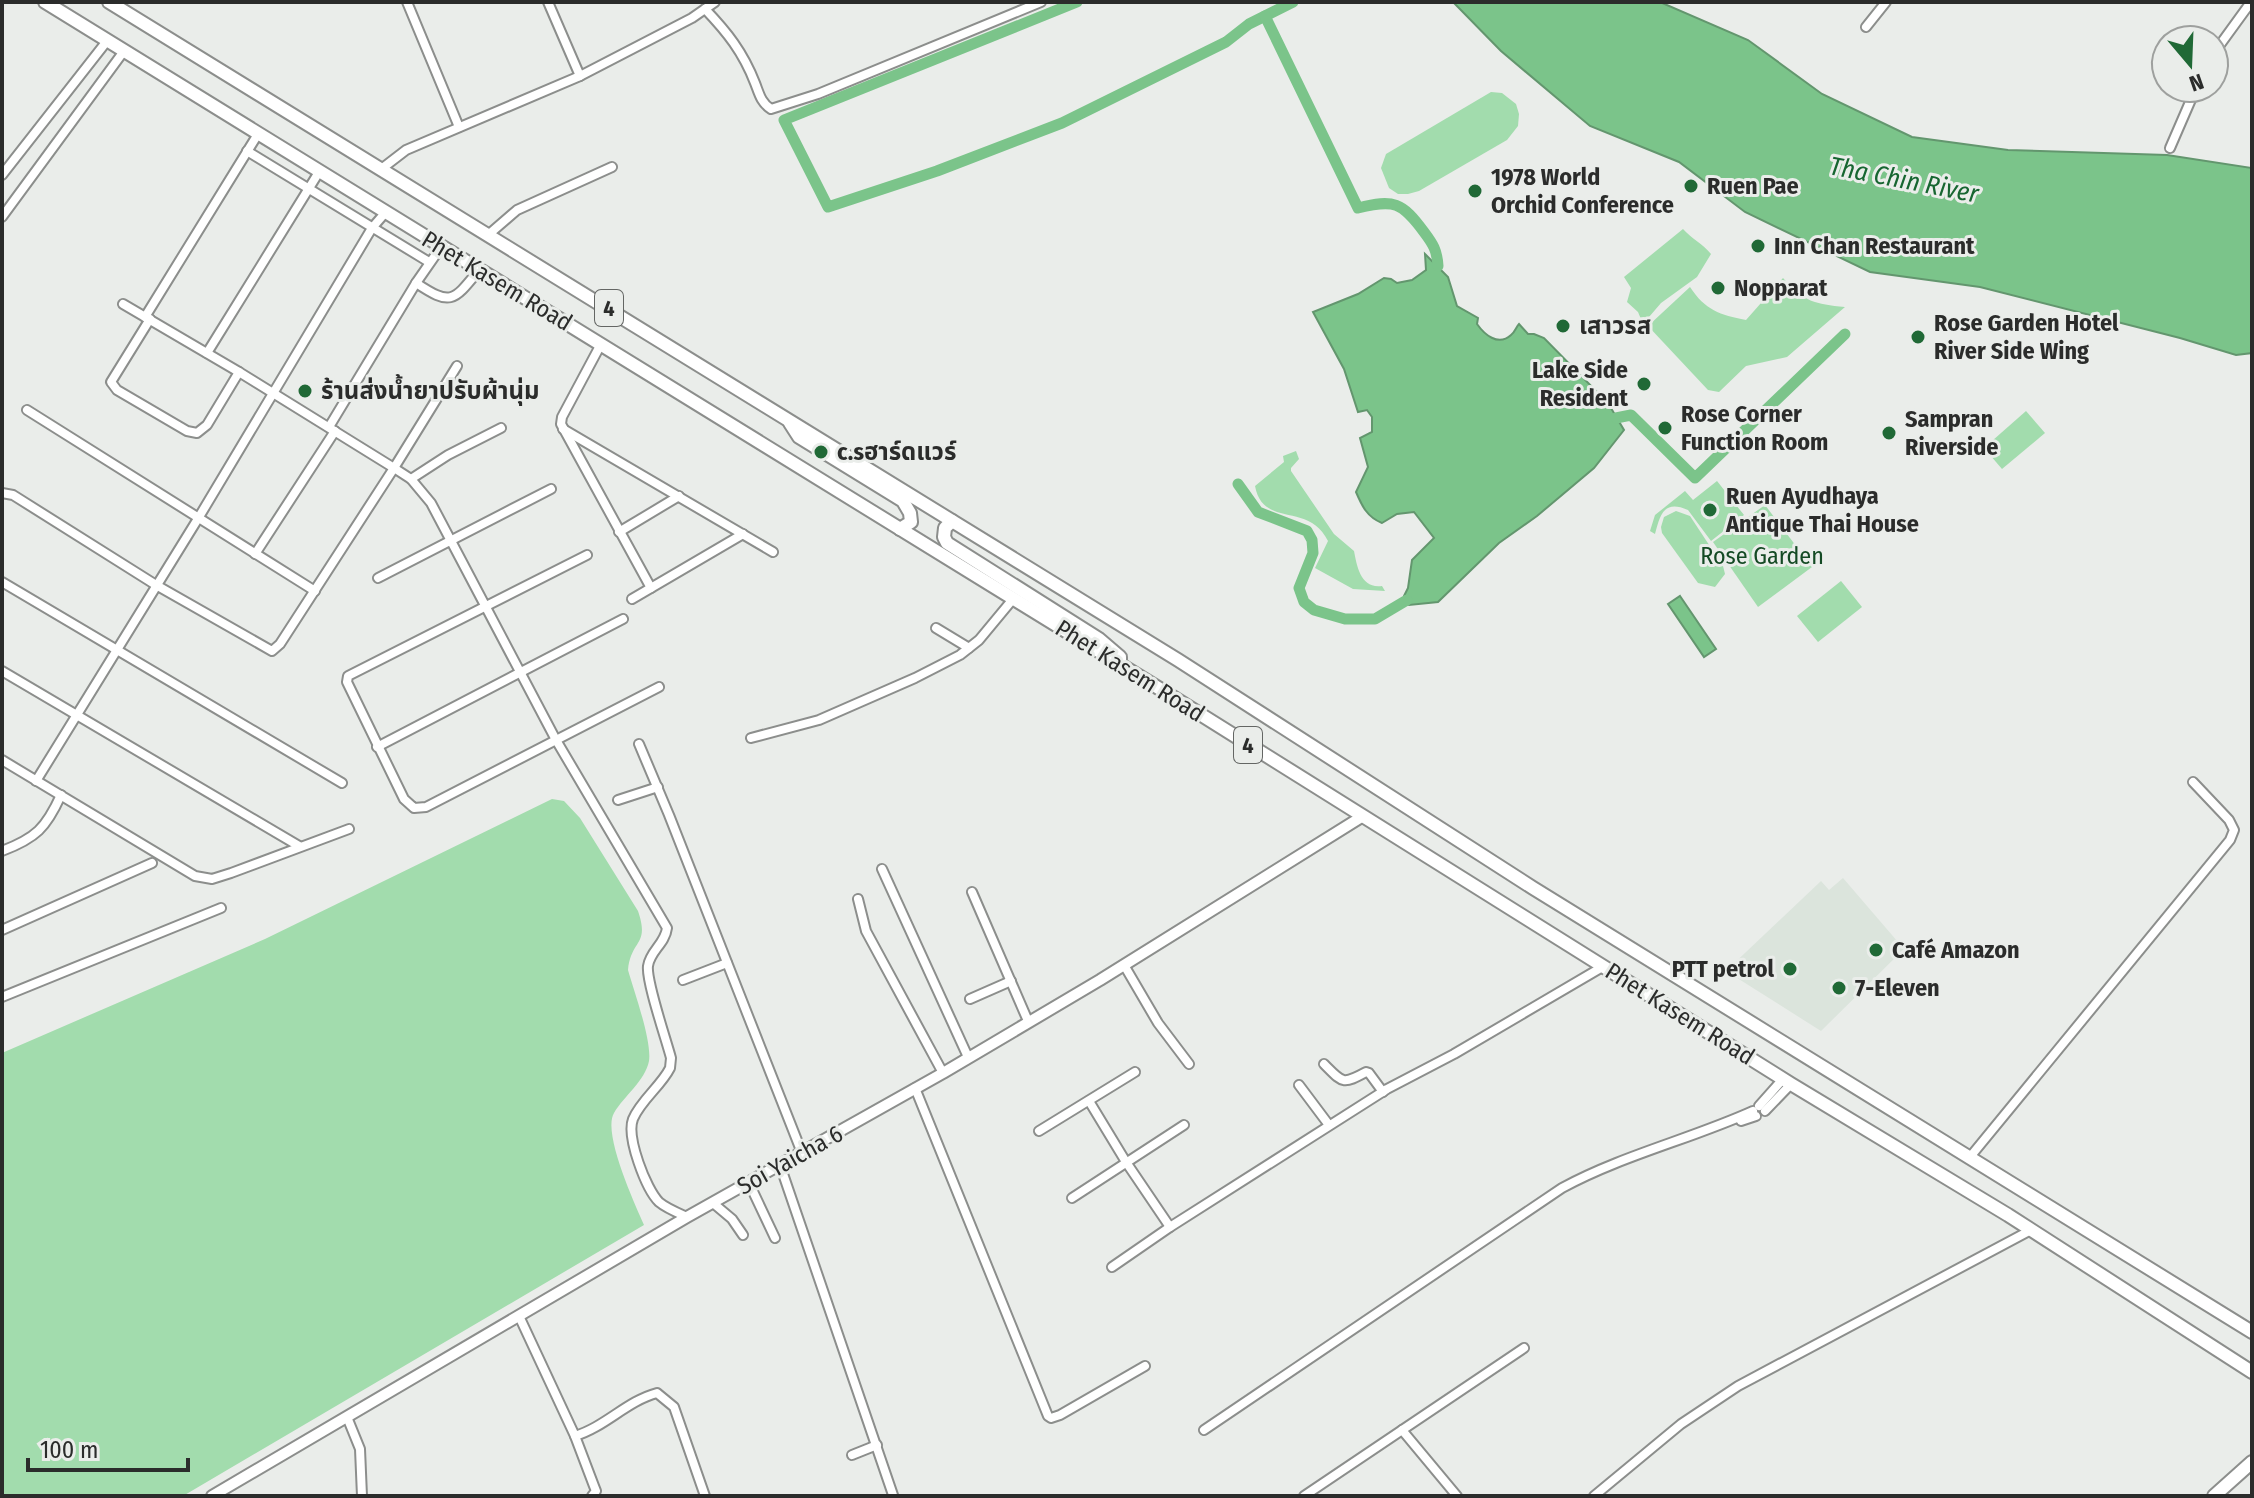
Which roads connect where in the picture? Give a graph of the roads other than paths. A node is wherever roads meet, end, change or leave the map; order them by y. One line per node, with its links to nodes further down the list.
1 (45, 2): 12 (main road, Phet Kasem Road / 4)
2 (109, 2): 21 (main road, Phet Kasem Road / 4)
3 (407, 2): 16 (street)
4 (548, 2): 14 (street)
5 (715, 2): 9 (street)
6 (1041, 2): 9 (street)
7 (1886, 2): 10 (street)
8 (2251, 2): 11 (street)
9 (705, 9): 14 (street)
10 (1866, 27)
11 (2230, 31)
12 (107, 41): 13 (main road, Phet Kasem Road / 4); 23 (street)
13 (124, 51): 17 (main road, Phet Kasem Road / 4); 26 (street)
14 (580, 76): 16 (street)
15 (2189, 104): 18 (street)
16 (459, 127): 21 (street)
17 (258, 134): 19 (street); 22 (main road, Phet Kasem Road / 4)
18 (2170, 148)
19 (247, 151): 24 (street); 34 (street)
20 (612, 167): 28 (street)
21 (380, 170): 28 (main road, Phet Kasem Road / 4)
22 (319, 172): 24 (street); 25 (main road, Phet Kasem Road / 4)
23 (2, 175)
24 (309, 189): 27 (street); 36 (street)
25 (385, 213): 27 (street); 29 (main road, Phet Kasem Road / 4)
26 (2, 217)
27 (372, 228): 30 (street); 39 (street)
28 (488, 235): 41 (main road, Phet Kasem Road / 4)
29 (441, 247): 30 (street); 31 (main road, Phet Kasem Road / 4)
30 (429, 262): 32 (street)
31 (479, 270): 32 (street); 35 (main road, Phet Kasem Road / 4)
32 (416, 283): 43 (street)
33 (123, 304): 34 (street)
34 (147, 318): 36 (street); 38 (street)
35 (601, 344): 44 (street); 52 (main road, Phet Kasem Road / 4)
36 (207, 353): 38 (street)
37 (457, 366): 45 (street)
38 (239, 372): 39 (street)
39 (273, 393): 43 (street); 50 (street)
40 (27, 410): 50 (street)
41 (790, 420): 51 (main road, Phet Kasem Road / 4); 52 (main road)
42 (501, 428): 46 (street)
43 (332, 429): 45 (street); 57 (street)
44 (563, 429): 49 (street); 53 (street)
45 (394, 468): 46 (street); 63 (street)
46 (411, 479): 55 (street)
47 (551, 489): 55 (street)
48 (2, 493): 61 (street)
49 (679, 496): 53 (street); 54 (street)
50 (199, 517): 57 (street); 61 (street)
51 (952, 521): 71 (main road); 119 (main road, Phet Kasem Road / 4)
52 (900, 529): 65 (main road, Phet Kasem Road / 4)
53 (619, 532): 62 (street)
54 (743, 534): 56 (street); 62 (street)
55 (450, 541): 59 (street); 66 (street)
56 (773, 552)
57 (255, 554): 63 (street)
58 (587, 555): 66 (street)
59 (378, 578)
60 (2, 582): 70 (street)
61 (156, 585): 63 (street); 70 (street)
62 (651, 588): 64 (street)
63 (315, 591)
64 (632, 599)
65 (1013, 599): 69 (street); 71 (main road, Phet Kasem Road / 4)
66 (484, 605): 73 (street); 79 (street)
67 (623, 619): 73 (street)
68 (936, 628): 69 (street)
69 (969, 648): 76 (street)
70 (117, 650): 75 (street); 83 (street)
71 (1120, 665): 87 (main road, Phet Kasem Road / 4)
72 (2, 671): 75 (street)
73 (519, 671): 77 (street); 79 (street)
74 (659, 687): 77 (street)
75 (78, 717): 81 (street); 89 (street)
76 (751, 738)
77 (556, 740): 79 (street); 125 (street)
78 (639, 744): 84 (street)
79 (377, 747)
80 (2, 760): 81 (street)
81 (36, 781): 85 (street)
82 (2193, 782): 119 (street)
83 (342, 783)
84 (658, 787): 86 (street); 97 (street)
85 (61, 795): 89 (street); 90 (street)
86 (618, 800)
87 (1363, 816): 98 (street, Soi Yaicha 6); 99 (main road, Phet Kasem Road / 4)
88 (349, 829): 89 (street)
89 (299, 846)
90 (2, 851)
91 (152, 863): 96 (street)
92 (882, 869): 105 (street)
93 (972, 892): 101 (street)
94 (858, 899): 109 (street)
95 (221, 908): 102 (street)
96 (2, 930)
97 (727, 963): 100 (street); 118 (street)
98 (1124, 965): 104 (street, Soi Yaicha 6); 106 (street)
99 (1604, 966): 110 (main road, Phet Kasem Road / 4); 113 (street)
100 (683, 980)
101 (1011, 981): 103 (street); 104 (street)
102 (2, 997)
103 (970, 999)
104 (1028, 1021): 105 (street, Soi Yaicha 6)
105 (968, 1057): 109 (street, Soi Yaicha 6)
106 (1189, 1064)
107 (1324, 1064): 113 (street)
108 (1135, 1072): 114 (street)
109 (943, 1073): 112 (street, Soi Yaicha 6)
110 (1787, 1081): 127 (main road, Phet Kasem Road / 4); 137 (street)
111 (1299, 1085): 116 (street)
112 (915, 1088): 118 (street, Soi Yaicha 6); 134 (street)
113 (1383, 1092): 116 (street)
114 (1089, 1101): 117 (street); 120 (street)
115 (1184, 1125): 120 (street)
116 (1329, 1125): 126 (street)
117 (1039, 1131)
118 (802, 1153): 121 (street, Soi Yaicha 6)
119 (1970, 1157): 132 (main road, Phet Kasem Road / 4)
120 (1126, 1162): 123 (street); 126 (street)
121 (780, 1165): 122 (street, Soi Yaicha 6); 140 (street)
122 (749, 1183): 124 (street, Soi Yaicha 6); 129 (street)
123 (1072, 1198)
124 (713, 1203): 125 (street, Soi Yaicha 6); 128 (street)
125 (687, 1217): 131 (street, Soi Yaicha 6)
126 (1170, 1227): 130 (street)
127 (2031, 1230): 135 (main road, Phet Kasem Road / 4); 150 (street)
128 (743, 1235)
129 (775, 1238)
130 (1112, 1267)
131 (519, 1316): 136 (street, Soi Yaicha 6); 139 (street)
132 (2252, 1332)
133 (1524, 1348): 138 (street)
134 (1145, 1366)
135 (2252, 1372)
136 (347, 1417): 144 (street, Soi Yaicha 6); 145 (street)
137 (1204, 1430)
138 (1402, 1430): 148 (street); 149 (street)
139 (575, 1436): 146 (street); 147 (street)
140 (877, 1445): 141 (street); 143 (street)
141 (852, 1455)
142 (2252, 1462): 151 (main road)
143 (893, 1495)
144 (212, 1496)
145 (362, 1496)
146 (592, 1496)
147 (705, 1496)
148 (1304, 1496)
149 (1457, 1496)
150 (1594, 1496)
151 (2214, 1496)

